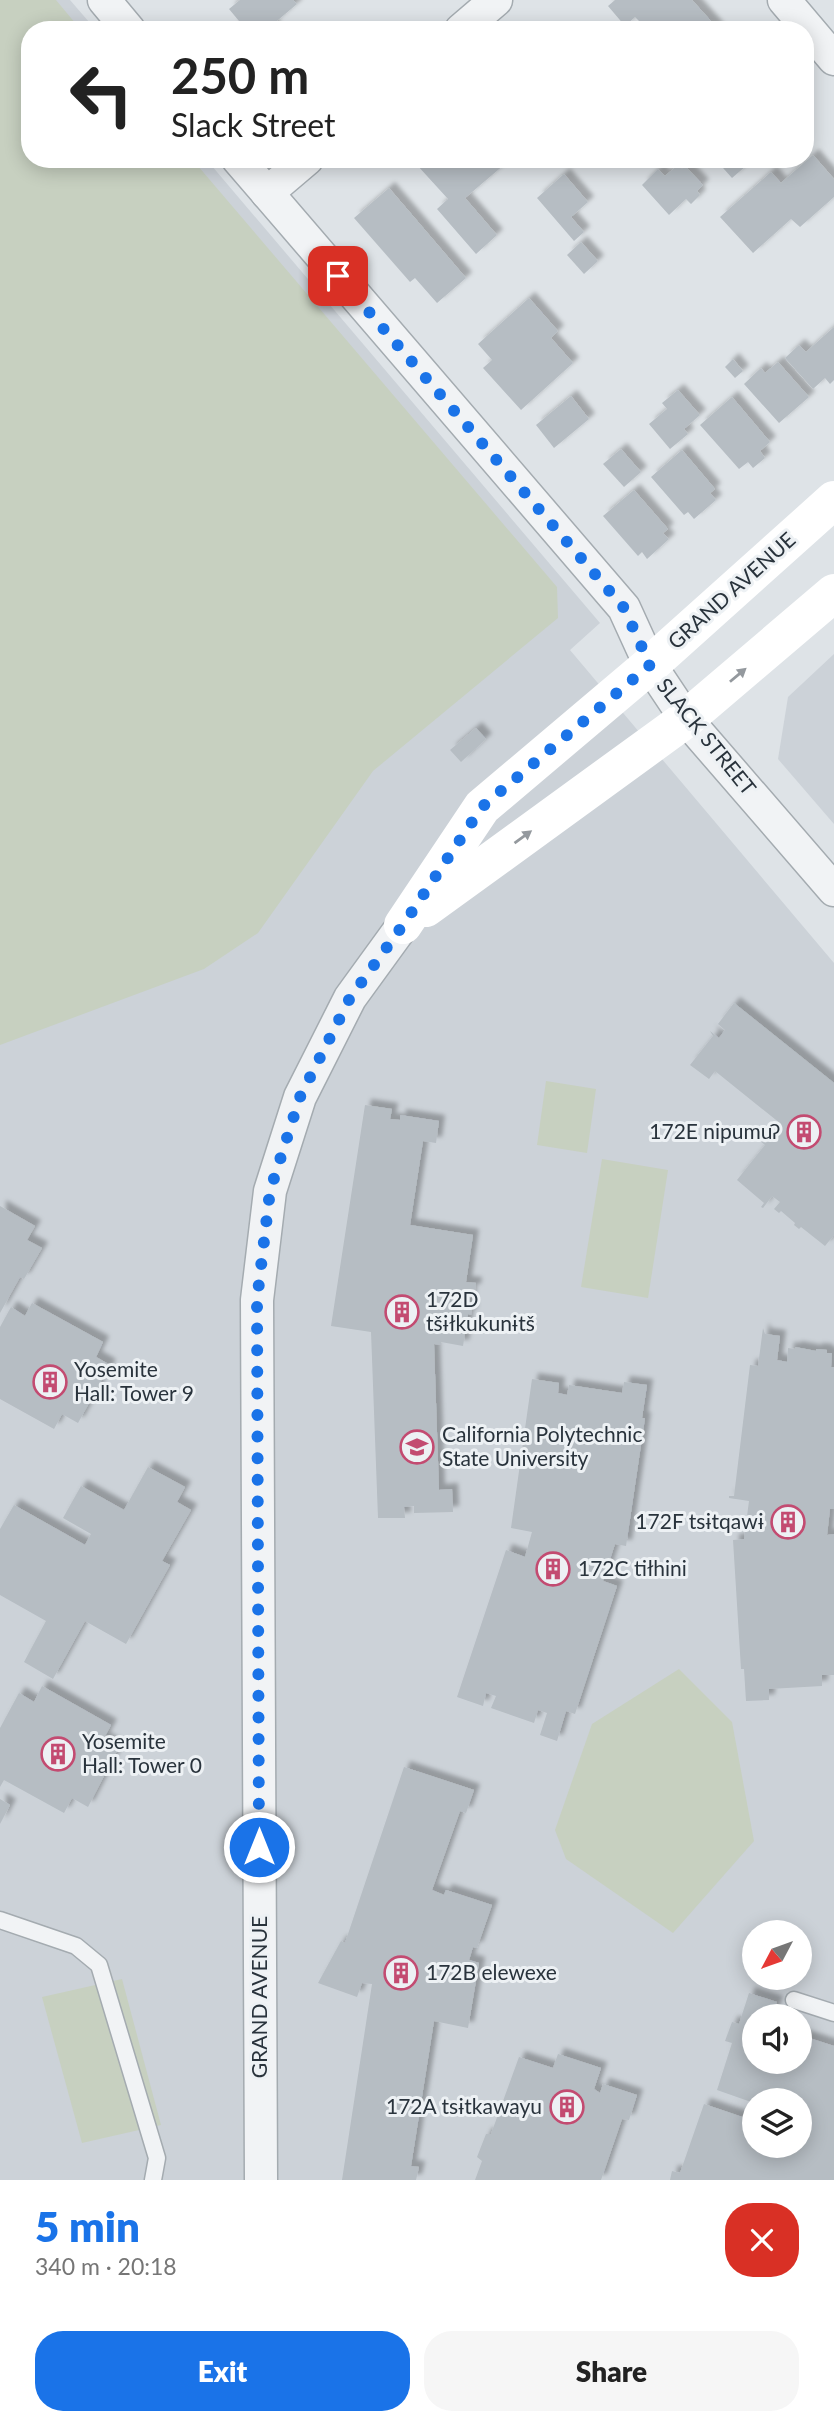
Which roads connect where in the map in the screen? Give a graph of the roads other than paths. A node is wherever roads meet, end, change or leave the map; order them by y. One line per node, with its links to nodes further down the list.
1 (104, 0): 4 (street)
2 (496, 0): 5 (street)
3 (784, 0): 6 (street)
4 (122, 21)
5 (472, 21)
6 (802, 21)
7 (814, 35): 8 (street)
8 (834, 59)
9 (246, 168): 11 (street, SLACK STREET)
10 (296, 168): 11 (street)
11 (267, 193): 14 (street, SLACK STREET)
12 (834, 500): 14 (street, GRAND AVENUE)
13 (834, 593): 15 (street, GRAND AVENUE, one-way to 13)
14 (650, 665): 15 (street, SLACK STREET); 17 (street, GRAND AVENUE)
15 (686, 719): 16 (street, SLACK STREET); 17 (street, GRAND AVENUE, one-way to 15)
16 (834, 890)
17 (403, 925): 22 (street, GRAND AVENUE)
18 (0, 1920): 21 (lane)
19 (794, 2000): 20 (lane)
20 (834, 2013)
21 (153, 2180)
22 (261, 2180)

